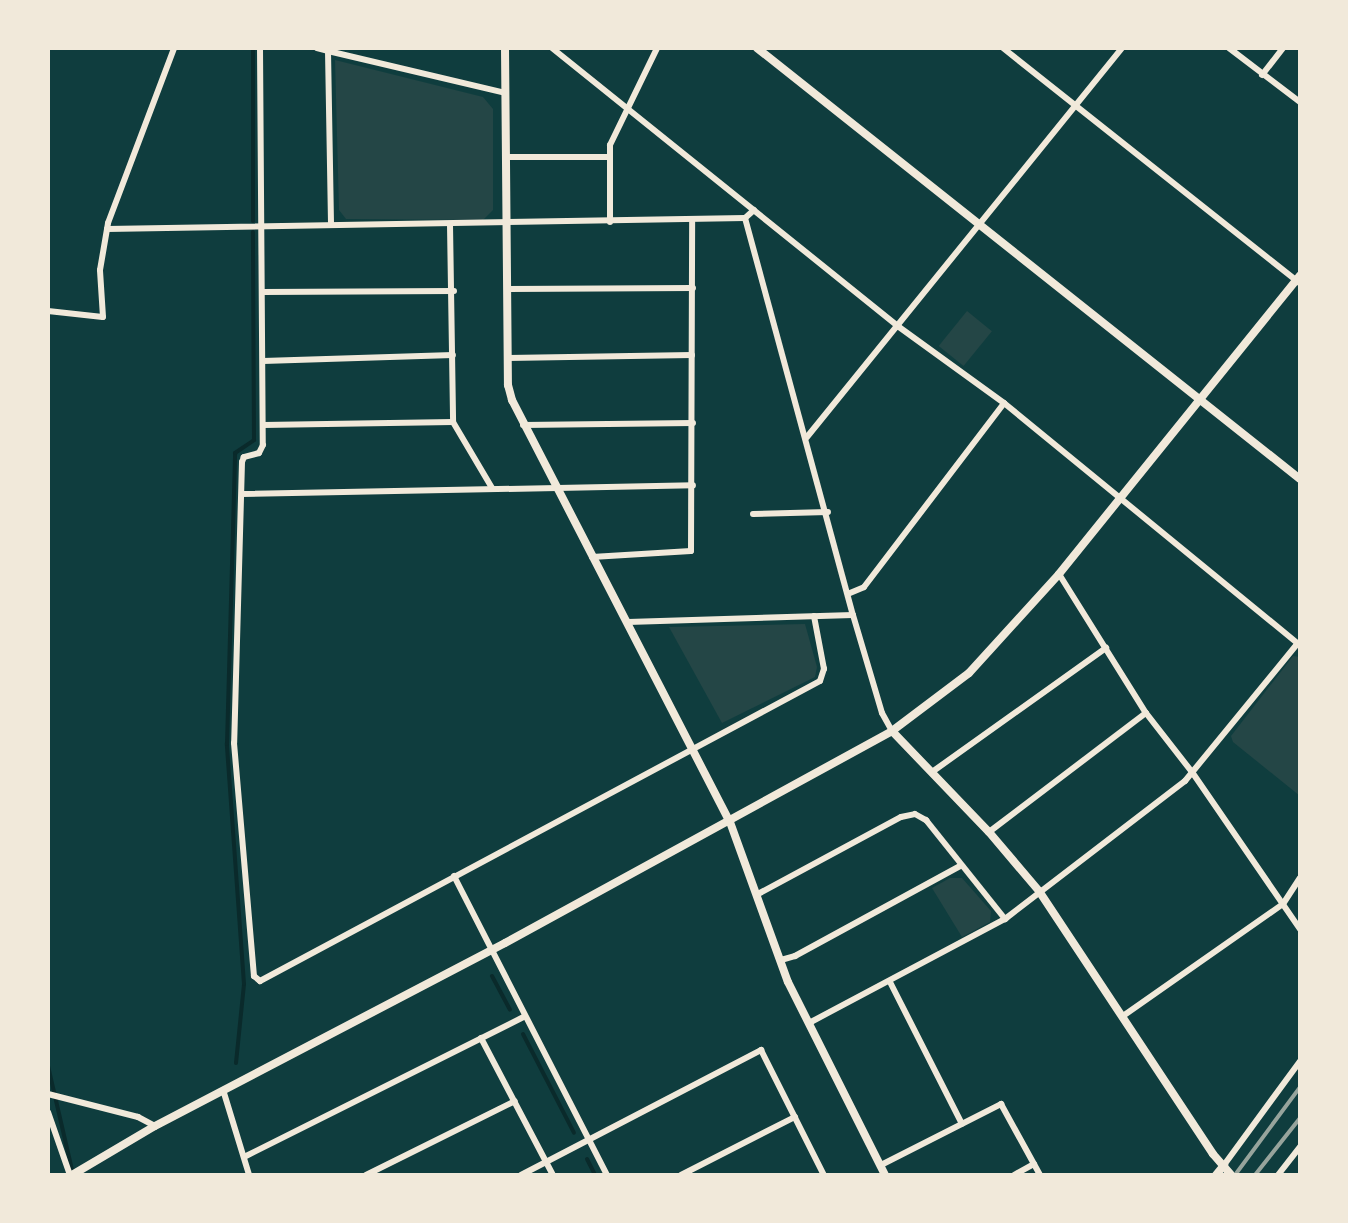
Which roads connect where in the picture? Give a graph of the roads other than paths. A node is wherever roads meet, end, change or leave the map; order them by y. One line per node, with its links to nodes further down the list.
1 (174, 48): 29 (street)
2 (260, 48): 28 (street)
3 (317, 48): 12 (street)
4 (505, 48): 14 (street)
5 (552, 48): 17 (street)
6 (657, 48): 17 (street)
7 (757, 48): 27 (street)
8 (1003, 48): 16 (street)
9 (1122, 48): 16 (street)
10 (1229, 48): 13 (street)
11 (1283, 48): 13 (street)
12 (328, 51): 14 (street); 25 (street)
13 (1262, 75): 15 (street)
14 (505, 93): 18 (street)
15 (1300, 102)
16 (1075, 106): 27 (street); 30 (street)
17 (627, 110): 19 (street); 20 (street)
18 (505, 157): 19 (street); 24 (street)
19 (608, 157): 22 (street)
20 (754, 210): 21 (street); 36 (street)
21 (746, 218): 23 (street); 47 (street)
22 (610, 222): 23 (street); 24 (street)
23 (692, 222): 31 (street)
24 (506, 223): 26 (street); 32 (street)
25 (331, 225): 26 (street); 28 (street)
26 (450, 225): 33 (street)
27 (980, 226): 36 (street); 41 (street)
28 (261, 227): 29 (street); 34 (street)
29 (107, 229): 35 (street)
30 (1299, 279): 41 (street)
31 (693, 288): 32 (street); 38 (street)
32 (507, 289): 39 (street)
33 (454, 291): 34 (street); 37 (street)
34 (262, 292): 40 (street)
35 (48, 311)
36 (899, 327): 42 (street); 47 (street)
37 (453, 355): 40 (street); 43 (street)
38 (692, 355): 39 (street); 44 (street)
39 (508, 358): 46 (street)
40 (263, 361): 45 (street)
41 (1200, 400): 48 (street); 53 (street)
42 (1004, 403): 53 (street); 58 (street)
43 (453, 422): 45 (street); 50 (street)
44 (693, 423): 46 (street); 49 (street)
45 (263, 425): 52 (street)
46 (523, 425): 51 (street)
47 (807, 437): 54 (street)
48 (1300, 479)
49 (693, 485): 51 (street); 56 (street)
50 (492, 488): 51 (street); 52 (street)
51 (556, 488): 56 (street)
52 (242, 494): 72 (street)
53 (1119, 500): 57 (street); 62 (street)
54 (828, 512): 55 (street); 58 (street)
55 (753, 514)
56 (592, 557): 61 (street)
57 (1059, 574): 63 (street); 65 (street)
58 (850, 593): 59 (street)
59 (853, 615): 60 (street); 65 (street)
60 (814, 616): 61 (street); 66 (street)
61 (628, 622): 66 (street)
62 (1299, 644): 68 (street)
63 (1106, 648): 64 (street); 67 (street)
64 (1146, 713): 68 (street); 70 (street)
65 (892, 731): 67 (street); 69 (street)
66 (693, 749): 69 (street); 72 (street)
67 (932, 772): 70 (street)
68 (1192, 772): 74 (street); 76 (street)
69 (729, 822): 75 (street); 79 (street)
70 (989, 832): 74 (street)
71 (960, 866): 75 (street); 77 (street); 80 (street)
72 (454, 876): 79 (street)
73 (1300, 878): 76 (street)
74 (1039, 891): 77 (street); 82 (street)
75 (758, 894): 80 (street)
76 (1283, 904): 78 (street); 82 (street)
77 (1005, 919): 81 (street)
78 (1300, 929)
79 (490, 950): 83 (street); 87 (street)
80 (781, 960): 84 (street)
81 (890, 982): 84 (street); 92 (street)
82 (1123, 1016): 100 (street)
83 (523, 1017): 85 (street); 94 (street)
84 (809, 1023): 99 (street)
85 (481, 1038): 89 (street); 96 (street)
86 (1300, 1061): 100 (street)
87 (224, 1092): 93 (street); 96 (street)
88 (48, 1094): 93 (street)
89 (515, 1101): 97 (street); 103 (street)
90 (48, 1112): 101 (street)
91 (795, 1117): 94 (street); 107 (street); 108 (street)
92 (962, 1124): 98 (street); 99 (street)
93 (155, 1126): 101 (street)
94 (587, 1140): 97 (street); 106 (street)
95 (1300, 1146): 114 (street)
96 (244, 1157): 102 (street)
97 (546, 1162): 104 (street); 105 (street)
98 (1034, 1164): 110 (street); 111 (street)
99 (880, 1165): 109 (street)
100 (1224, 1166): 112 (street); 113 (street)
101 (71, 1175)
102 (249, 1175)
103 (366, 1175)
104 (520, 1175)
105 (552, 1175)
106 (607, 1175)
107 (681, 1175)
108 (824, 1175)
109 (885, 1175)
110 (1014, 1175)
111 (1040, 1175)
112 (1216, 1175)
113 (1231, 1175)
114 (1278, 1175)

